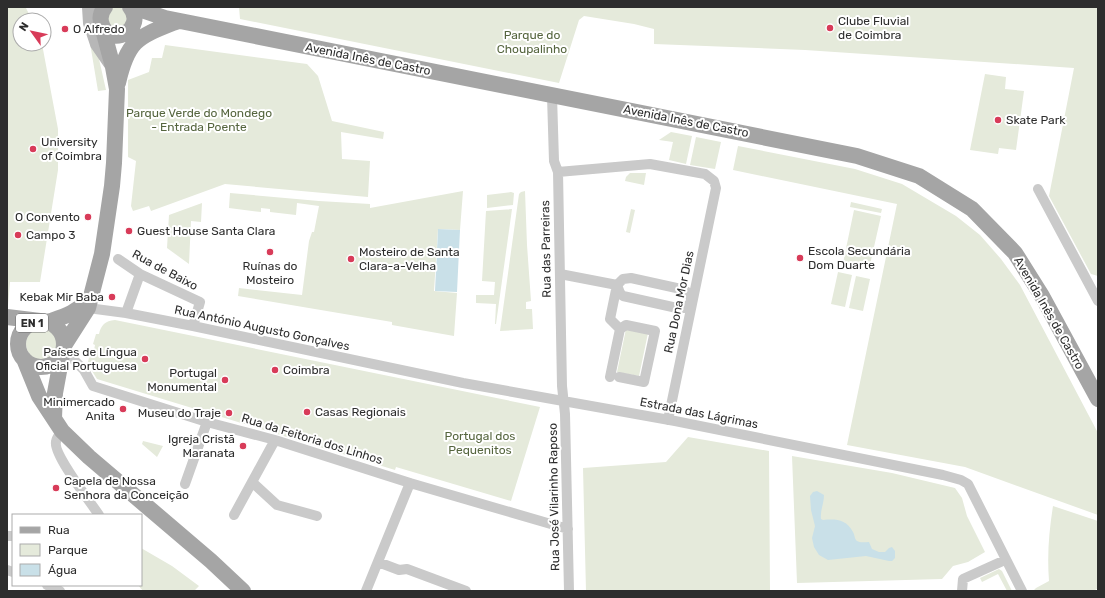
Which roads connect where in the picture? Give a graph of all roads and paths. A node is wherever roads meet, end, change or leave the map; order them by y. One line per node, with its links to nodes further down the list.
1 (131, 7): 4 (main road, Avenida Inês de Castro); 5 (main road)
2 (152, 7): 4 (main road)
3 (100, 12): 5 (main road, Avenida Inês de Castro); 6 (main road); 6 (main road)
4 (171, 20): 5 (main road, Avenida Inês de Castro); 7 (main road); 8 (main road, Avenida Inês de Castro)
5 (130, 30): 6 (main road)
6 (113, 67): 7 (main road)
7 (117, 88): 17 (main road)
8 (552, 96): 9 (street, Rua das Parreiras); 27 (main road, Avenida Inês de Castro)
9 (558, 172): 13 (street, Rua das Parreiras); 16 (street, Rua Dona Mor Dias)
10 (1038, 189): 15 (street)
11 (118, 259): 12 (street, Rua de Baixo)
12 (140, 274): 18 (street); 21 (street, Rua de Baixo)
13 (560, 274): 14 (street); 28 (street, Rua das Parreiras)
14 (617, 285): 16 (street); 16 (street); 22 (street)
15 (1098, 301)
16 (692, 302): 30 (street, Rua Dona Mor Dias)
17 (90, 303): 18 (street, Rua António Augusto Gonçalves); 20 (main road); 24 (main road)
18 (126, 314): 21 (street, Rua António Augusto Gonçalves)
19 (7, 317): 20 (main road)
20 (44, 321): 23 (main road, EN 1); 24 (main road, EN 1)
21 (193, 326): 26 (street, Rua António Augusto Gonçalves)
22 (620, 329): 22 (street)
23 (13, 343): 25 (main road, EN 1)
24 (63, 350): 25 (main road); 29 (main road); 31 (street, Rua da Feitoria dos Linhos)
25 (24, 359): 29 (main road, EN 1)
26 (430, 376): 28 (street, Estrada das Lágrimas)
27 (1098, 400)
28 (565, 402): 30 (street, Estrada das Lágrimas); 40 (street, Rua José Vilarinho Raposo)
29 (54, 418): 32 (main road, EN 1)
30 (668, 420): 41 (street, Estrada das Lágrimas)
31 (207, 422): 33 (street, Rua da Feitoria dos Linhos); 36 (street)
32 (62, 431): 37 (street); 46 (main road, EN 1)
33 (275, 440): 34 (street); 35 (street, Rua da Feitoria dos Linhos)
34 (252, 482): 38 (street); 39 (street)
35 (410, 482): 40 (street, Rua da Feitoria dos Linhos); 42 (street)
36 (185, 484)
37 (99, 514)
38 (234, 515)
39 (317, 516)
40 (568, 529): 50 (street, Rua José Vilarinho Raposo)
41 (1006, 560): 51 (street); 52 (street)
42 (378, 562): 43 (street); 47 (street)
43 (399, 570): 48 (street); 49 (street)
44 (49, 586): 45 (street)
45 (60, 591)
46 (243, 591)
47 (366, 591)
48 (447, 591)
49 (466, 591)
50 (569, 591)
51 (962, 591)
52 (1022, 591)

